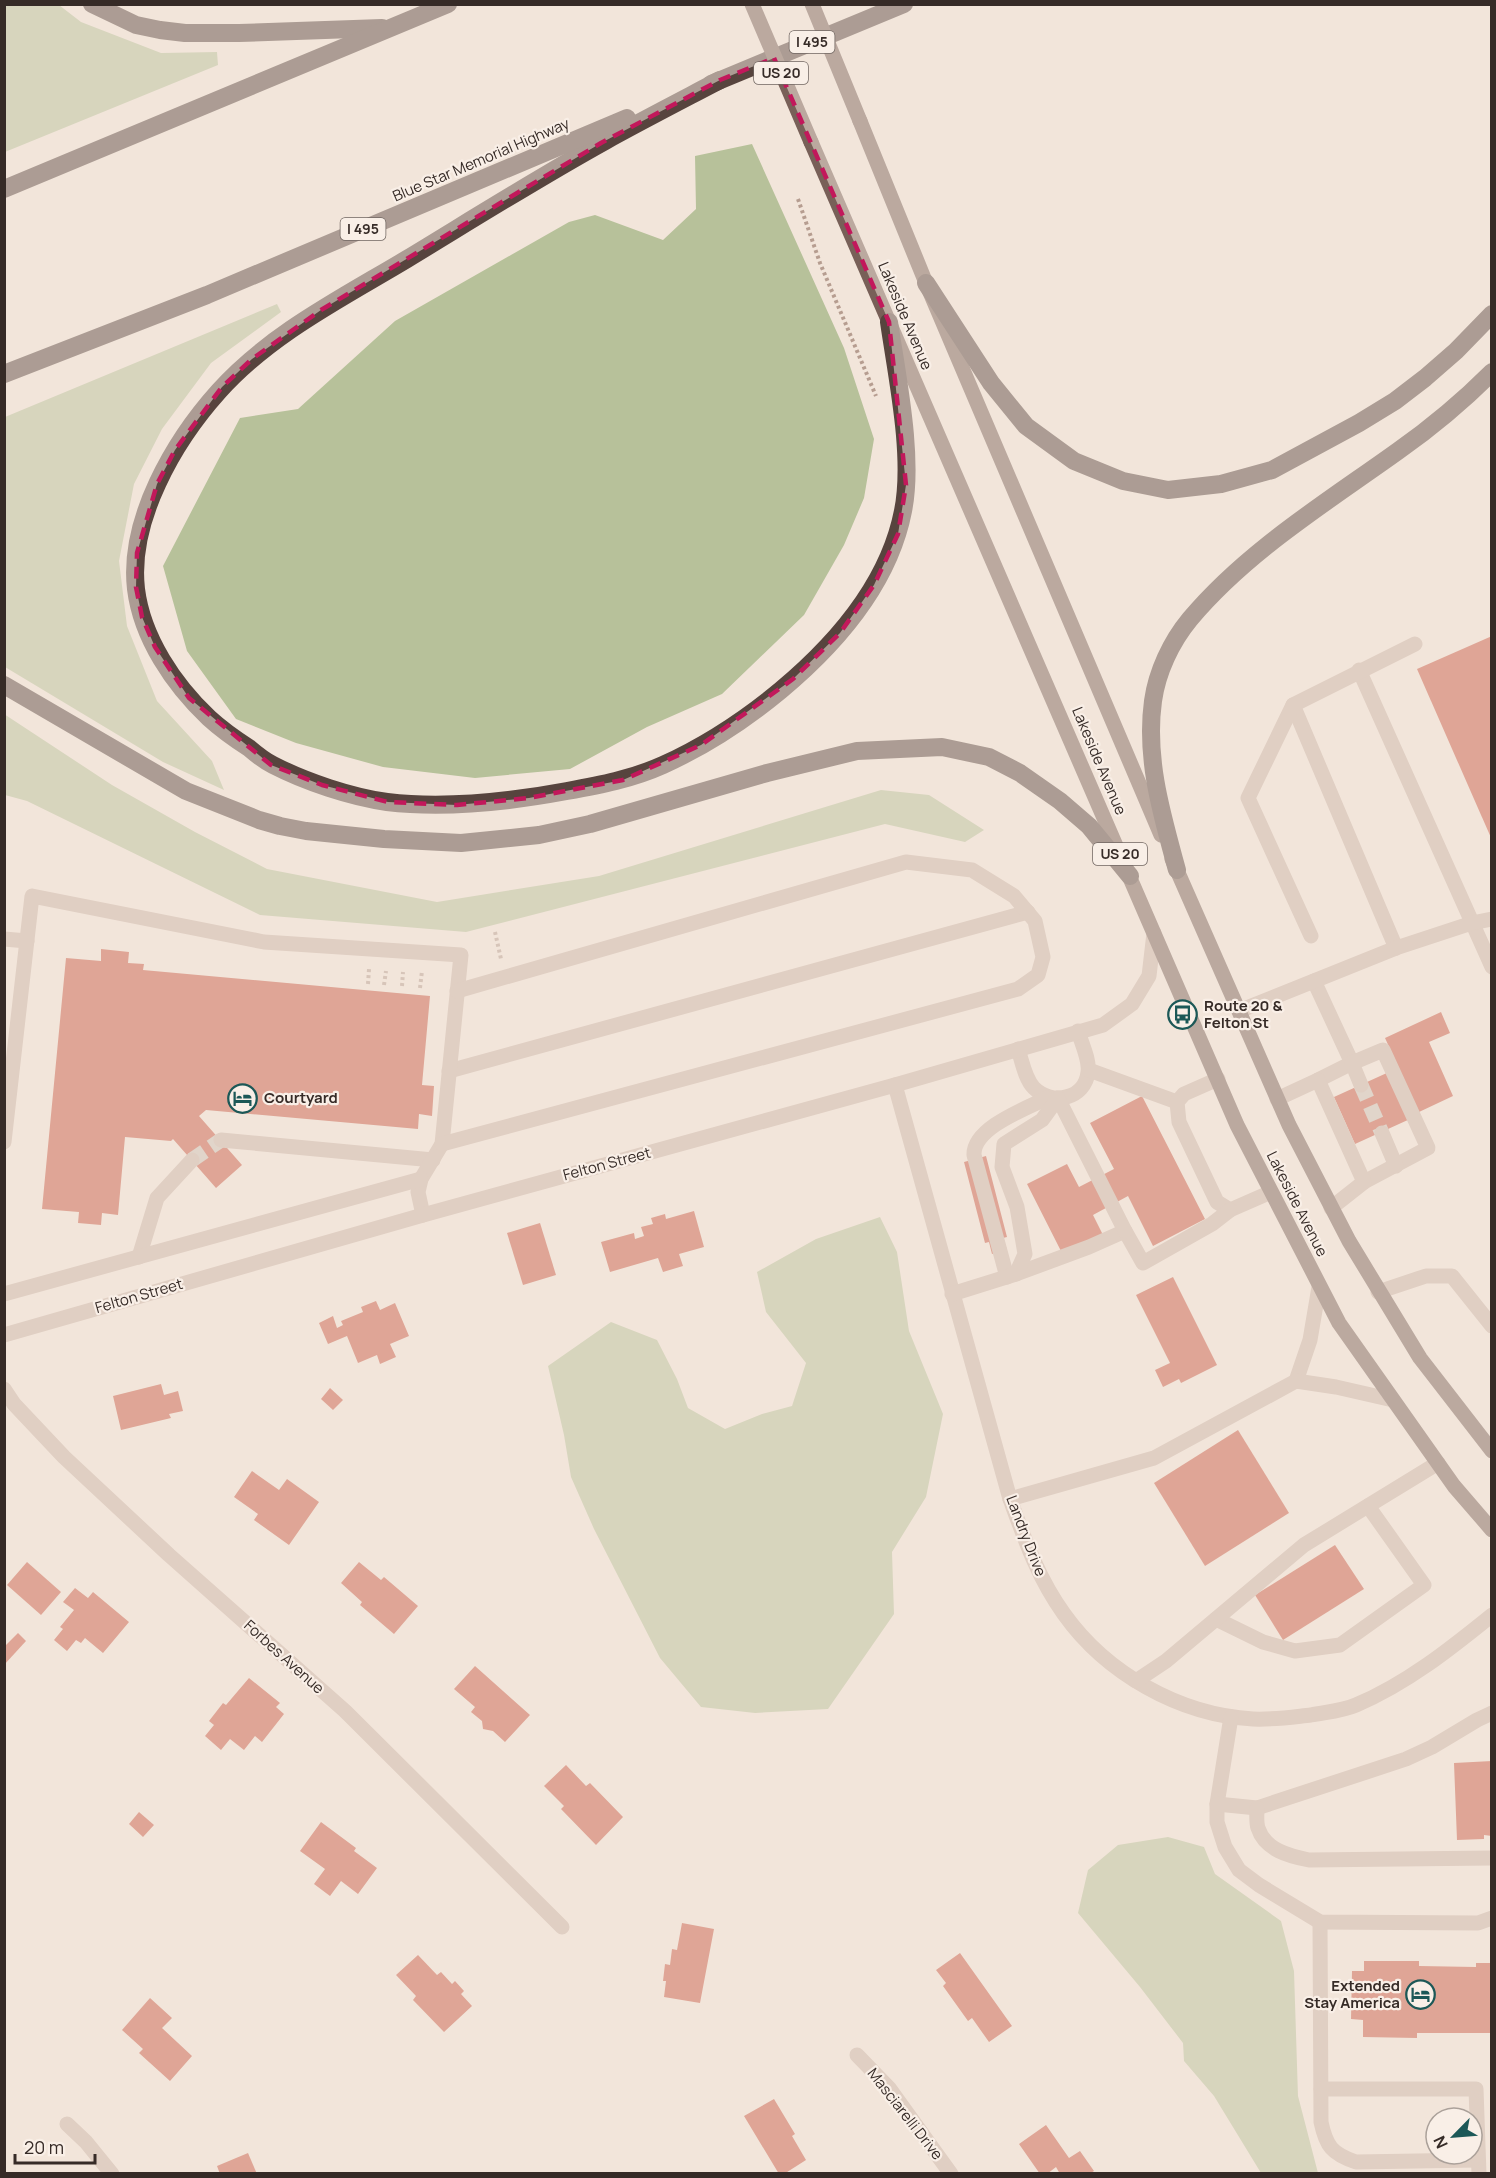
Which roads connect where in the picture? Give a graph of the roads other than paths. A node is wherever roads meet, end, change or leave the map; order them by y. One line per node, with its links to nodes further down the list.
1 (92, 4): 6 (highway)
2 (448, 4): 6 (highway)
3 (752, 4): 11 (main road, Lakeside Avenue / US 20, bridge)
4 (812, 4): 9 (main road, Lakeside Avenue / US 20, bridge)
5 (904, 4): 7 (highway, Blue Star Memorial Highway / I 495)
6 (392, 27): 8 (highway)
7 (720, 80): 11 (highway); 13 (highway, Blue Star Memorial Highway / I 495)
8 (4, 189)
9 (926, 283): 10 (highway); 18 (main road, Lakeside Avenue / US 20)
10 (1491, 314)
11 (889, 322): 19 (main road, Lakeside Avenue / US 20)
12 (1491, 372): 18 (highway)
13 (4, 374)
14 (1415, 644): 15 (street)
15 (1359, 670): 17 (street); 22 (street)
16 (4, 685): 19 (highway)
17 (1293, 705): 24 (street); 27 (street)
18 (1176, 870): 31 (main road, Lakeside Avenue / US 20)
19 (1130, 876): 23 (main road, Lakeside Avenue / US 20)
20 (1028, 912): 30 (street); 36 (street); 47 (street)
21 (1491, 920): 22 (street)
22 (1472, 923): 27 (street); 28 (street)
23 (1154, 933): 32 (street, Felton Street); 37 (main road, Lakeside Avenue / US 20)
24 (1311, 936)
25 (4, 939): 26 (street)
26 (27, 941): 30 (street); 46 (street)
27 (1396, 948): 29 (street)
28 (1491, 968)
29 (1314, 981): 31 (street); 34 (street)
30 (457, 991): 36 (street)
31 (1239, 1011): 42 (main road, Lakeside Avenue / US 20)
32 (1078, 1031): 33 (street, Felton Street); 35 (street)
33 (1018, 1049): 39 (street, Felton Street); 41 (street)
34 (1352, 1063): 38 (street); 40 (street); 50 (street)
35 (1089, 1070): 41 (street); 43 (street)
36 (449, 1071): 47 (street)
37 (1218, 1078): 43 (street); 53 (main road, Lakeside Avenue / US 20)
38 (1318, 1080): 42 (street); 52 (street)
39 (895, 1085): 56 (street, Felton Street); 63 (street, Landry Drive)
40 (1361, 1085)
41 (1052, 1098): 57 (street); 59 (street); 59 (street)
42 (1278, 1099): 54 (main road, Lakeside Avenue / US 20)
43 (1177, 1102): 55 (street)
44 (1382, 1133): 50 (street)
45 (221, 1140): 49 (street)
46 (4, 1142)
47 (442, 1144): 49 (street)
48 (192, 1160): 58 (street)
49 (432, 1160): 51 (street)
50 (1396, 1166): 52 (street)
51 (421, 1179): 56 (street); 58 (street)
52 (1364, 1182): 54 (street)
53 (1271, 1192): 55 (street); 60 (main road, Lakeside Avenue / US 20)
54 (1331, 1208): 61 (main road, Lakeside Avenue / US 20)
55 (1230, 1210): 57 (street)
56 (423, 1215): 65 (street, Felton Street)
57 (1125, 1231): 59 (street)
58 (139, 1257): 62 (street)
59 (1011, 1275): 63 (street)
60 (1319, 1287): 66 (street); 68 (main road, Lakeside Avenue / US 20)
61 (1378, 1292): 64 (street); 69 (main road, Lakeside Avenue / US 20)
62 (4, 1294)
63 (952, 1294): 71 (street, Landry Drive)
64 (1491, 1326)
65 (5, 1333)
66 (1296, 1381): 68 (street); 71 (street)
67 (4, 1389): 84 (street, Forbes Avenue)
68 (1393, 1400): 70 (main road, Lakeside Avenue / US 20)
69 (1491, 1451)
70 (1438, 1463): 72 (street); 73 (main road, Lakeside Avenue / US 20)
71 (1011, 1499): 76 (street, Landry Drive)
72 (1368, 1506): 75 (street); 75 (street)
73 (1491, 1530)
74 (1491, 1615): 78 (street, Landry Drive)
75 (1216, 1619): 76 (street)
76 (1136, 1681): 78 (street, Landry Drive)
77 (1491, 1713): 80 (street)
78 (1231, 1717): 79 (street)
79 (1217, 1804): 80 (street); 83 (street)
80 (1257, 1808): 81 (street)
81 (1491, 1858)
82 (1485, 1921): 83 (street); 85 (street)
83 (1320, 1922): 87 (street)
84 (562, 1927)
85 (1491, 1932)
86 (857, 2055): 91 (street, Masciarelli Drive)
87 (1321, 2089): 89 (street); 89 (street)
88 (67, 2124): 90 (street)
89 (1479, 2167)
90 (112, 2174)
91 (951, 2174)

